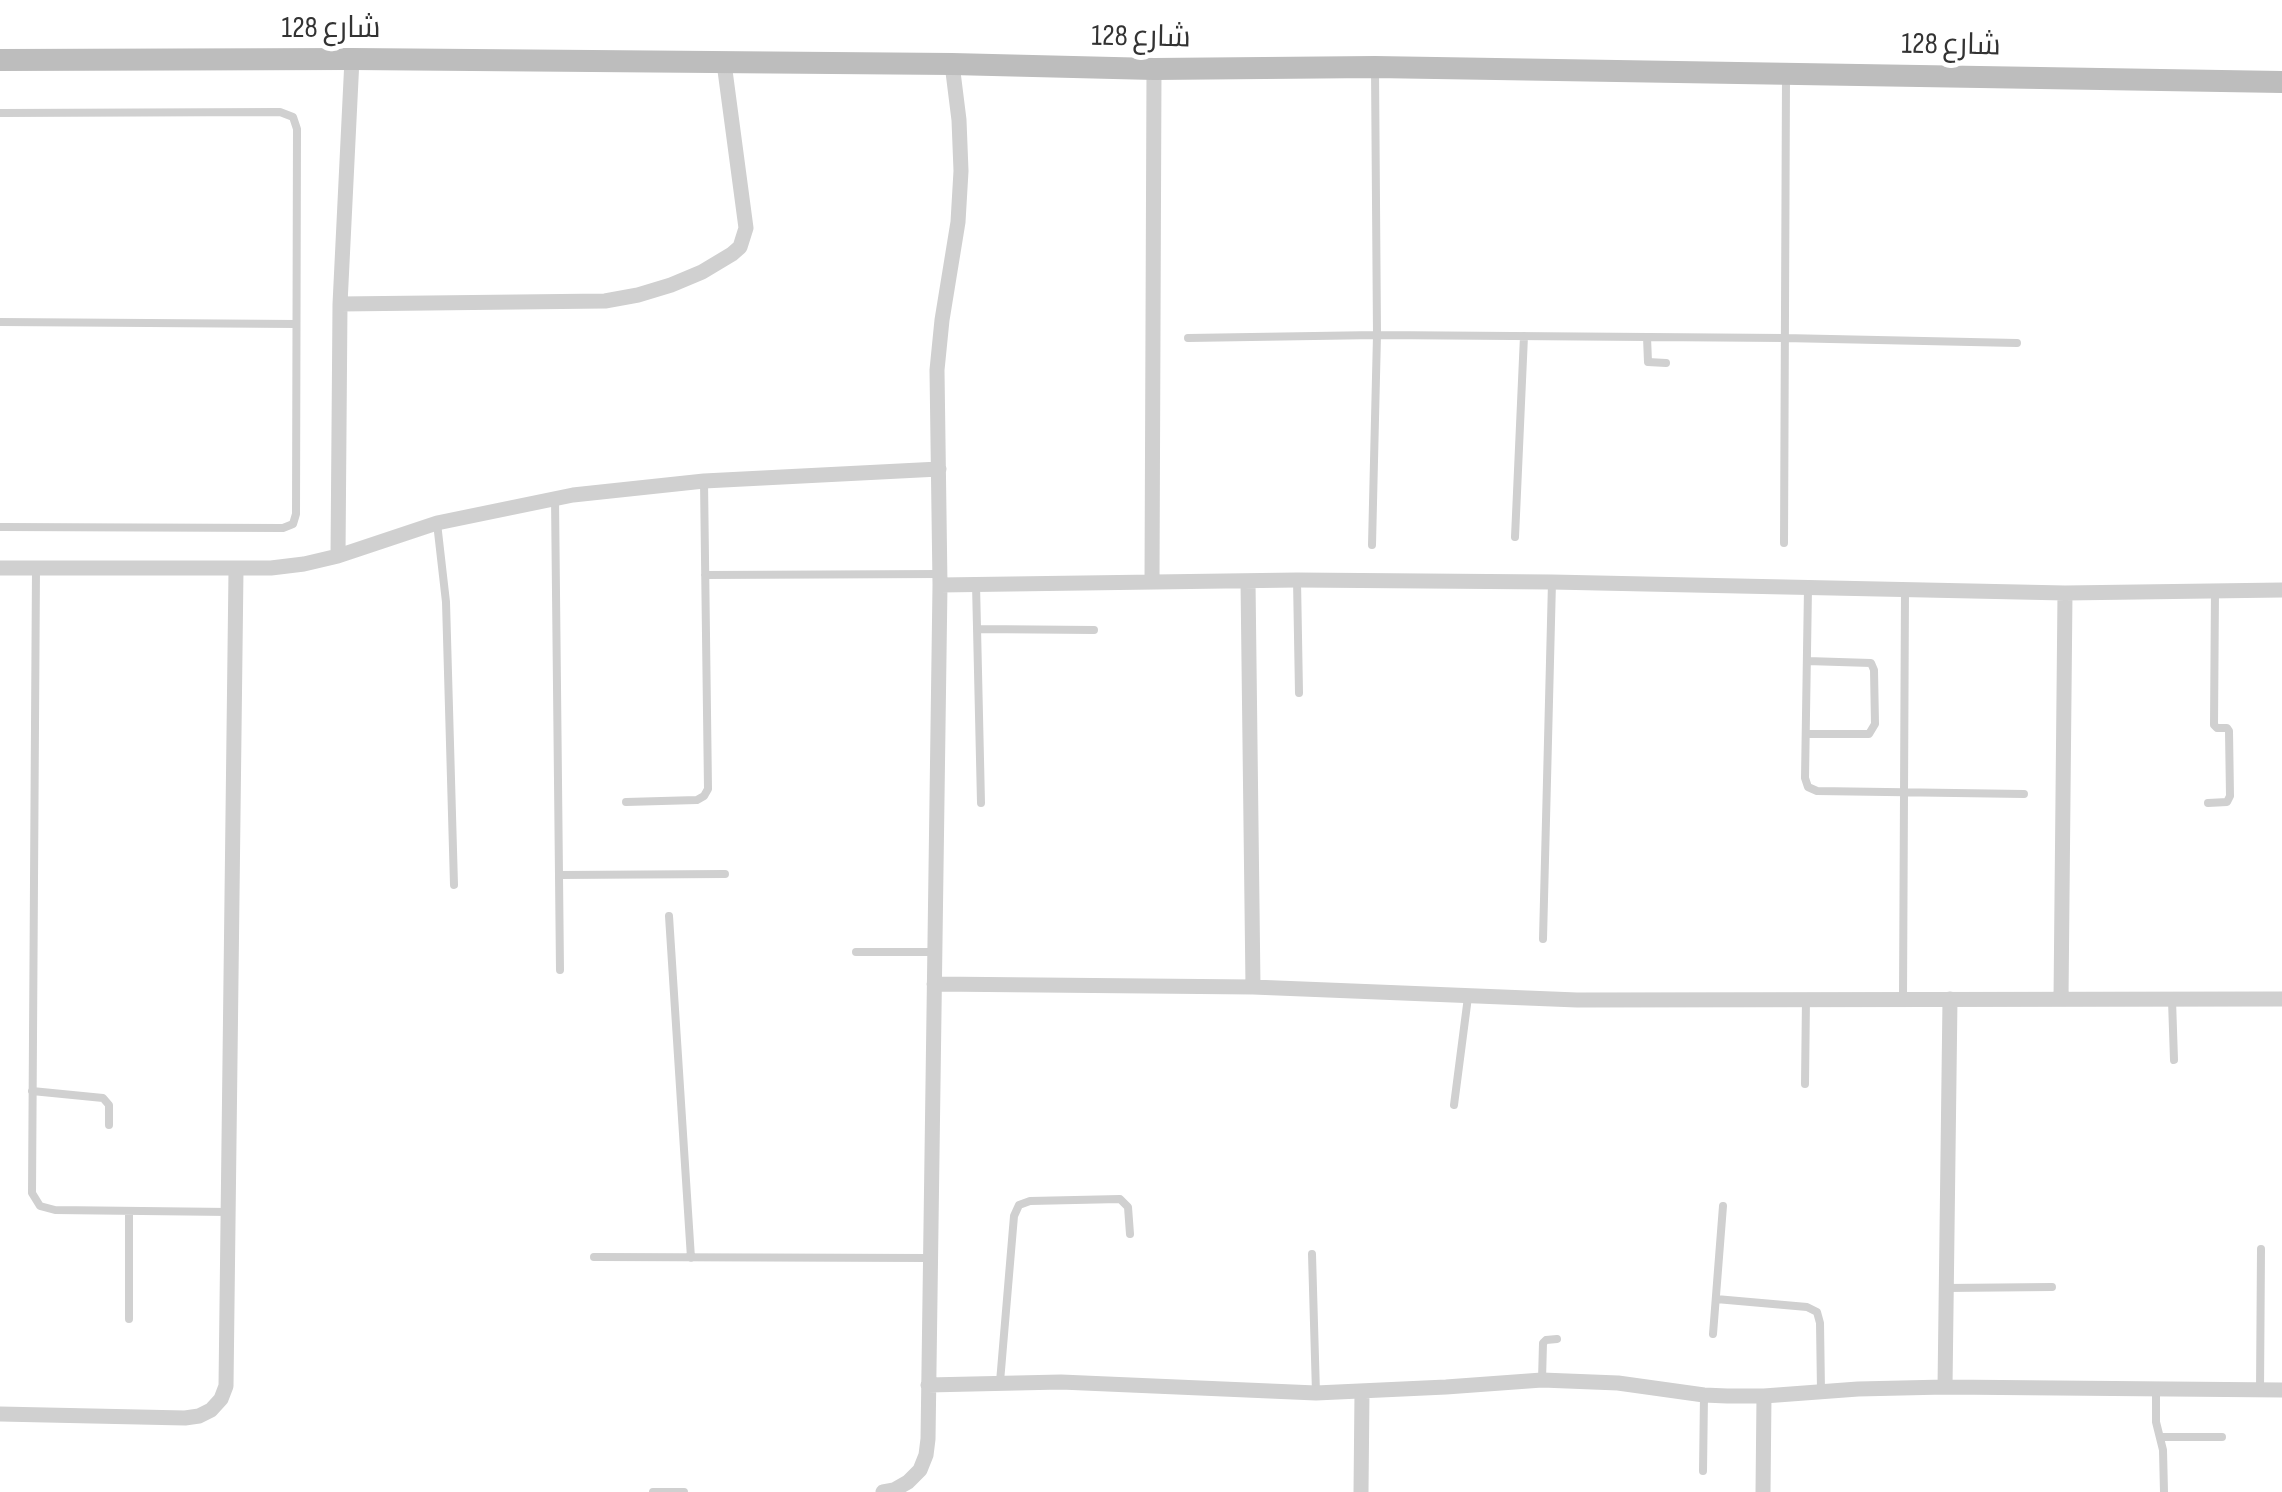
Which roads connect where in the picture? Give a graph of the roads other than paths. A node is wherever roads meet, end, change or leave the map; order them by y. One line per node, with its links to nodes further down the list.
1 (352, 59): 2 (street, شارع 128); 3 (street, شارع 128); 10 (street)
2 (0, 60)
3 (724, 63): 4 (street, شارع 128); 10 (street)
4 (952, 64): 6 (street, شارع 128); 20 (street)
5 (1375, 68): 6 (street, شارع 128); 7 (street, شارع 128); 13 (lane)
6 (1154, 69): 36 (street)
7 (1786, 74): 8 (street, شارع 128); 17 (lane)
8 (2282, 82)
9 (0, 114): 12 (lane)
10 (340, 304): 28 (street)
11 (0, 322): 12 (lane)
12 (296, 324): 24 (lane)
13 (1376, 336): 14 (lane); 16 (lane); 27 (lane)
14 (1524, 336): 15 (lane); 25 (lane)
15 (1647, 337): 17 (lane); 19 (lane)
16 (1188, 338)
17 (1784, 338): 18 (lane); 26 (lane)
18 (2017, 343)
19 (1666, 363)
20 (939, 468): 21 (street); 33 (street)
21 (704, 481): 22 (street); 32 (lane)
22 (555, 498): 23 (street); 55 (lane)
23 (437, 523): 28 (street); 56 (lane)
24 (0, 527)
25 (1515, 538)
26 (1784, 543)
27 (1372, 545)
28 (338, 556): 31 (street)
29 (0, 568): 30 (street)
30 (36, 568): 31 (street); 73 (lane)
31 (236, 570): 78 (street)
32 (705, 575): 33 (lane); 51 (lane)
33 (940, 579): 38 (street); 60 (street)
34 (1248, 580): 35 (street); 36 (street); 63 (street)
35 (1296, 580): 37 (street); 47 (lane)
36 (1152, 581): 38 (street)
37 (1552, 582): 39 (street); 58 (lane)
38 (976, 584): 44 (lane)
39 (1808, 588): 40 (street); 46 (lane)
40 (1905, 590): 43 (street); 49 (lane)
41 (2214, 590): 42 (street); 43 (street); 53 (lane)
42 (2282, 590)
43 (2065, 593): 68 (street)
44 (977, 629): 45 (lane); 52 (lane)
45 (1094, 630)
46 (1806, 660): 48 (lane); 48 (lane)
47 (1298, 693)
48 (1806, 734): 49 (lane)
49 (1904, 792): 50 (lane); 66 (lane)
50 (2024, 794)
51 (626, 802)
52 (981, 803)
53 (2208, 803)
54 (725, 874): 55 (lane)
55 (560, 875): 61 (lane)
56 (454, 885)
57 (669, 916): 83 (lane)
58 (1543, 939)
59 (856, 952): 60 (lane)
60 (935, 952): 62 (street)
61 (560, 970)
62 (934, 984): 63 (street); 84 (street)
63 (1253, 988): 64 (street)
64 (1468, 997): 65 (street); 74 (lane)
65 (1806, 998): 66 (street); 72 (lane)
66 (1903, 998): 67 (street)
67 (1950, 999): 68 (street); 86 (street)
68 (2061, 999): 70 (street)
69 (2282, 999): 70 (street)
70 (2172, 1000): 71 (lane)
71 (2174, 1060)
72 (1804, 1084)
73 (32, 1091): 75 (lane); 77 (lane)
74 (1454, 1105)
75 (109, 1125)
76 (1724, 1206): 87 (lane)
77 (129, 1211): 78 (lane); 88 (lane)
78 (229, 1212): 103 (street)
79 (1130, 1234): 92 (lane)
80 (2261, 1249): 96 (lane)
81 (1312, 1254): 99 (lane)
82 (594, 1257): 83 (lane)
83 (691, 1258): 84 (lane)
84 (930, 1258): 93 (street)
85 (2052, 1287): 86 (lane)
86 (1946, 1288): 94 (street)
87 (1716, 1298): 89 (lane); 98 (lane)
88 (129, 1318)
89 (1714, 1334)
90 (1557, 1339): 91 (lane)
91 (1542, 1380): 100 (street); 101 (street)
92 (1000, 1382): 93 (street); 99 (street)
93 (928, 1385): 109 (street)
94 (1946, 1388): 95 (street); 98 (street)
95 (2156, 1389): 96 (street); 104 (lane)
96 (2260, 1390): 97 (street)
97 (2282, 1390)
98 (1820, 1391): 102 (street)
99 (1316, 1392): 100 (street)
100 (1362, 1392): 110 (street)
101 (1704, 1395): 102 (street); 106 (lane)
102 (1764, 1396): 111 (street)
103 (0, 1414)
104 (2161, 1437): 105 (lane); 112 (lane)
105 (2222, 1437)
106 (1703, 1471)
107 (653, 1492): 108 (lane)
108 (684, 1492)
109 (883, 1492)
110 (1361, 1492)
111 (1763, 1492)
112 (2164, 1492)

